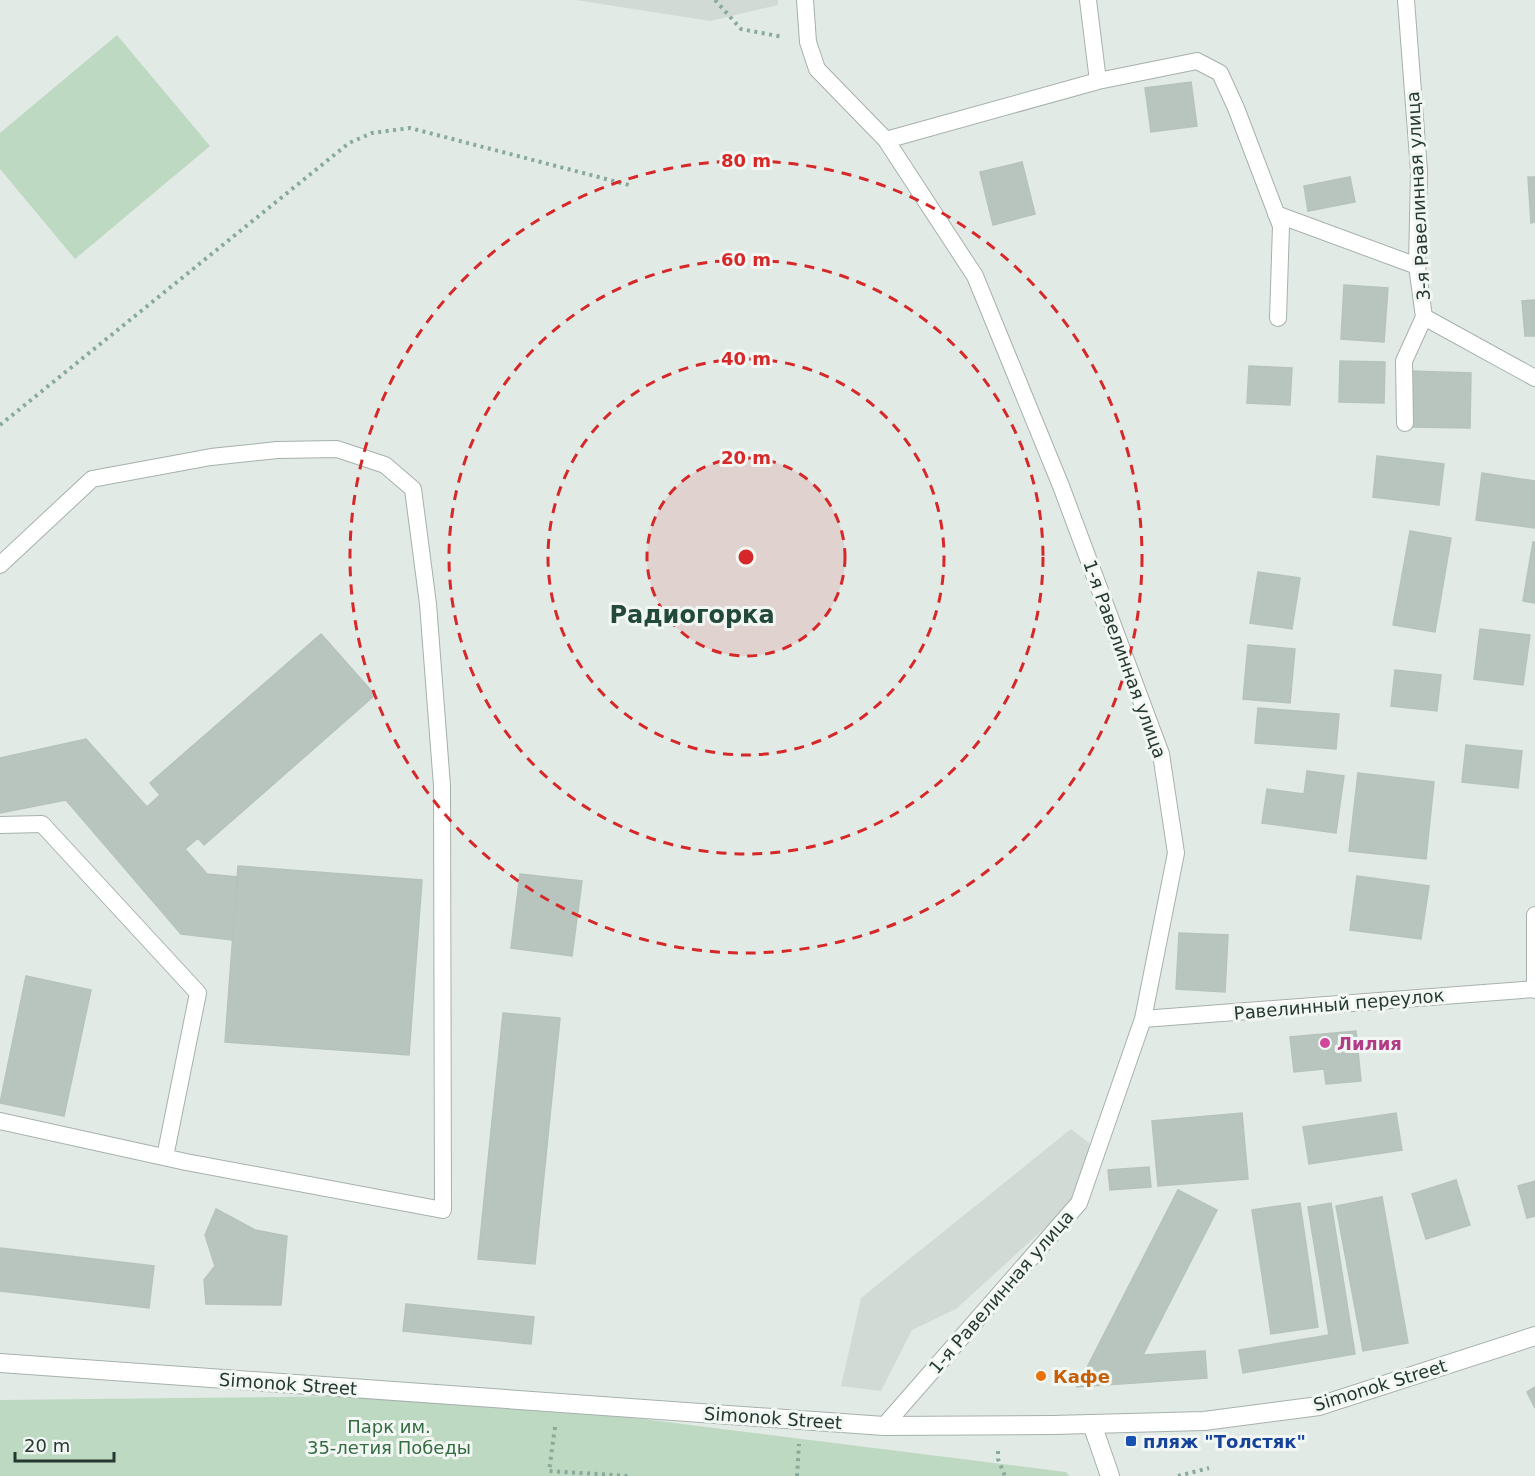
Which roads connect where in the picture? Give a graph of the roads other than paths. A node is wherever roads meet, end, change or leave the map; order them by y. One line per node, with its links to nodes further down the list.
1 (805, 0): 5 (lane, 1-я Равелинная улица)
2 (1089, 0): 4 (lane)
3 (1406, 0): 7 (lane, 3-я Равелинная улица)
4 (1098, 81): 5 (lane); 6 (lane)
5 (886, 140): 16 (lane, 1-я Равелинная улица)
6 (1276, 213): 7 (lane); 9 (lane)
7 (1417, 266): 8 (lane, 3-я Равелинная улица)
8 (1424, 317): 10 (lane); 11 (lane, 3-я Равелинная улица)
9 (1278, 318)
10 (1535, 378)
11 (1405, 423)
12 (0, 564): 18 (lane)
13 (0, 825): 18 (lane)
14 (1535, 915): 15 (lane)
15 (1535, 989): 16 (lane, Равелинный переулок)
16 (1143, 1019): 22 (lane, 1-я Равелинная улица)
17 (0, 1121): 18 (lane)
18 (165, 1157)
19 (1535, 1336): 21 (street, Simonok Street)
20 (0, 1363): 22 (street, Simonok Street)
21 (1092, 1424): 22 (street, Simonok Street); 23 (street)
22 (884, 1426)
23 (1110, 1476)

